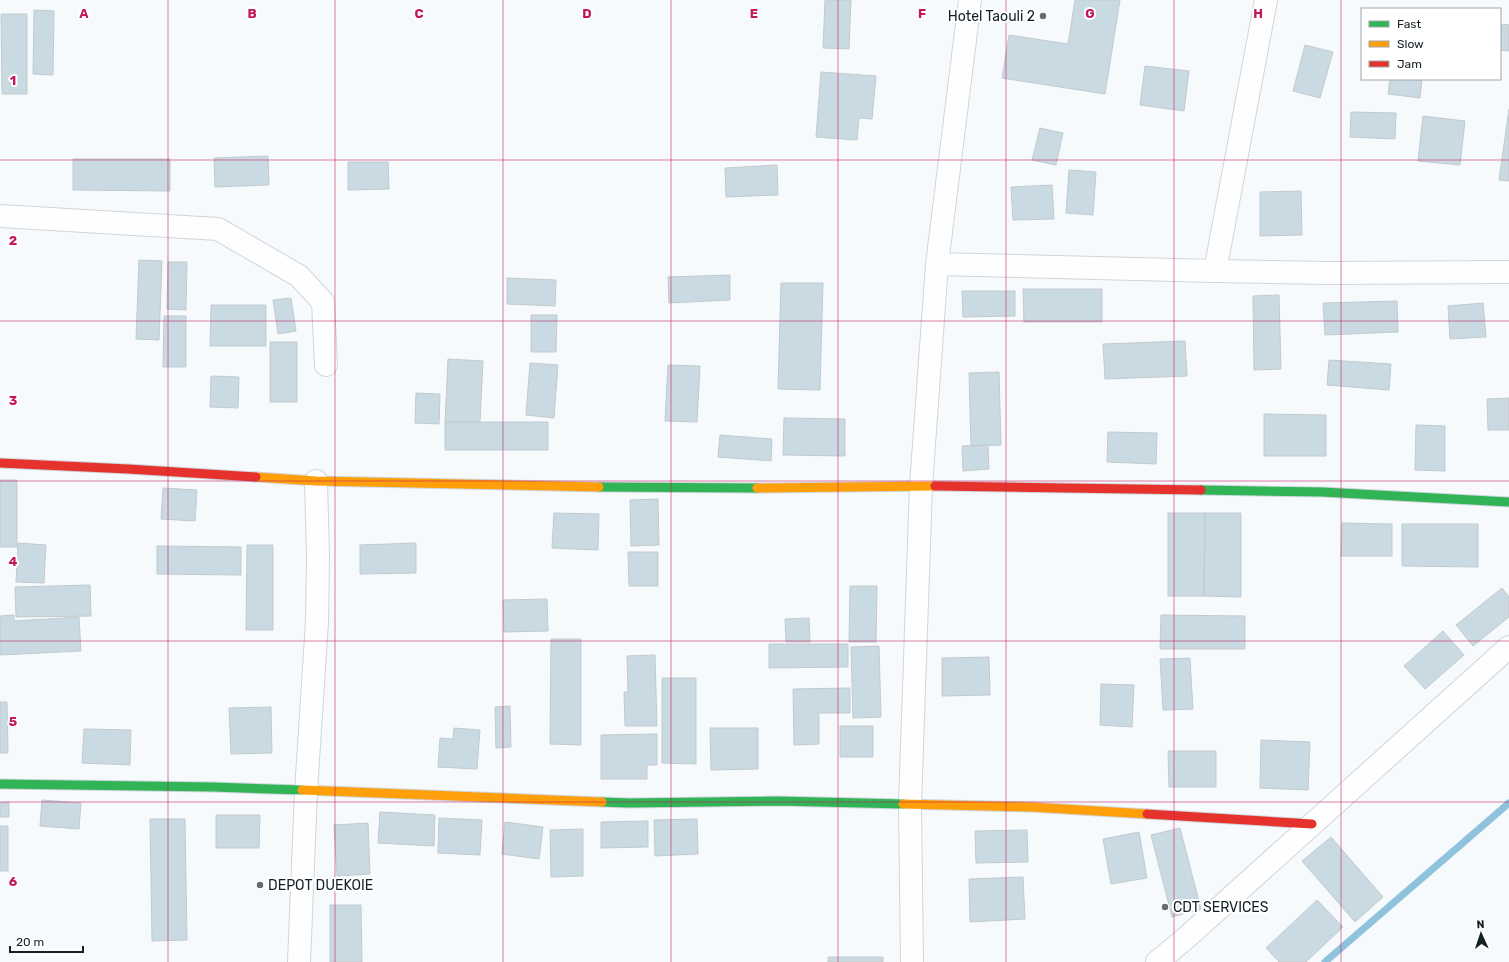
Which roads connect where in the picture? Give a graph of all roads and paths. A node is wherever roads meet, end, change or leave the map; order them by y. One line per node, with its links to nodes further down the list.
1 (970, 0): 4 (street)
2 (1266, 0): 5 (street)
3 (0, 216): 7 (street)
4 (937, 264): 5 (street); 10 (street)
5 (1215, 271): 6 (street)
6 (1509, 272)
7 (326, 365)
8 (0, 463): 9 (street)
9 (316, 481): 10 (street); 14 (street)
10 (920, 486): 11 (street); 15 (street)
11 (1509, 502)
12 (1509, 647): 16 (street)
13 (0, 784): 14 (street)
14 (306, 791): 15 (street); 17 (street)
15 (910, 804): 16 (street); 18 (street)
16 (1312, 824): 19 (street)
17 (299, 962)
18 (912, 962)
19 (1157, 962)

